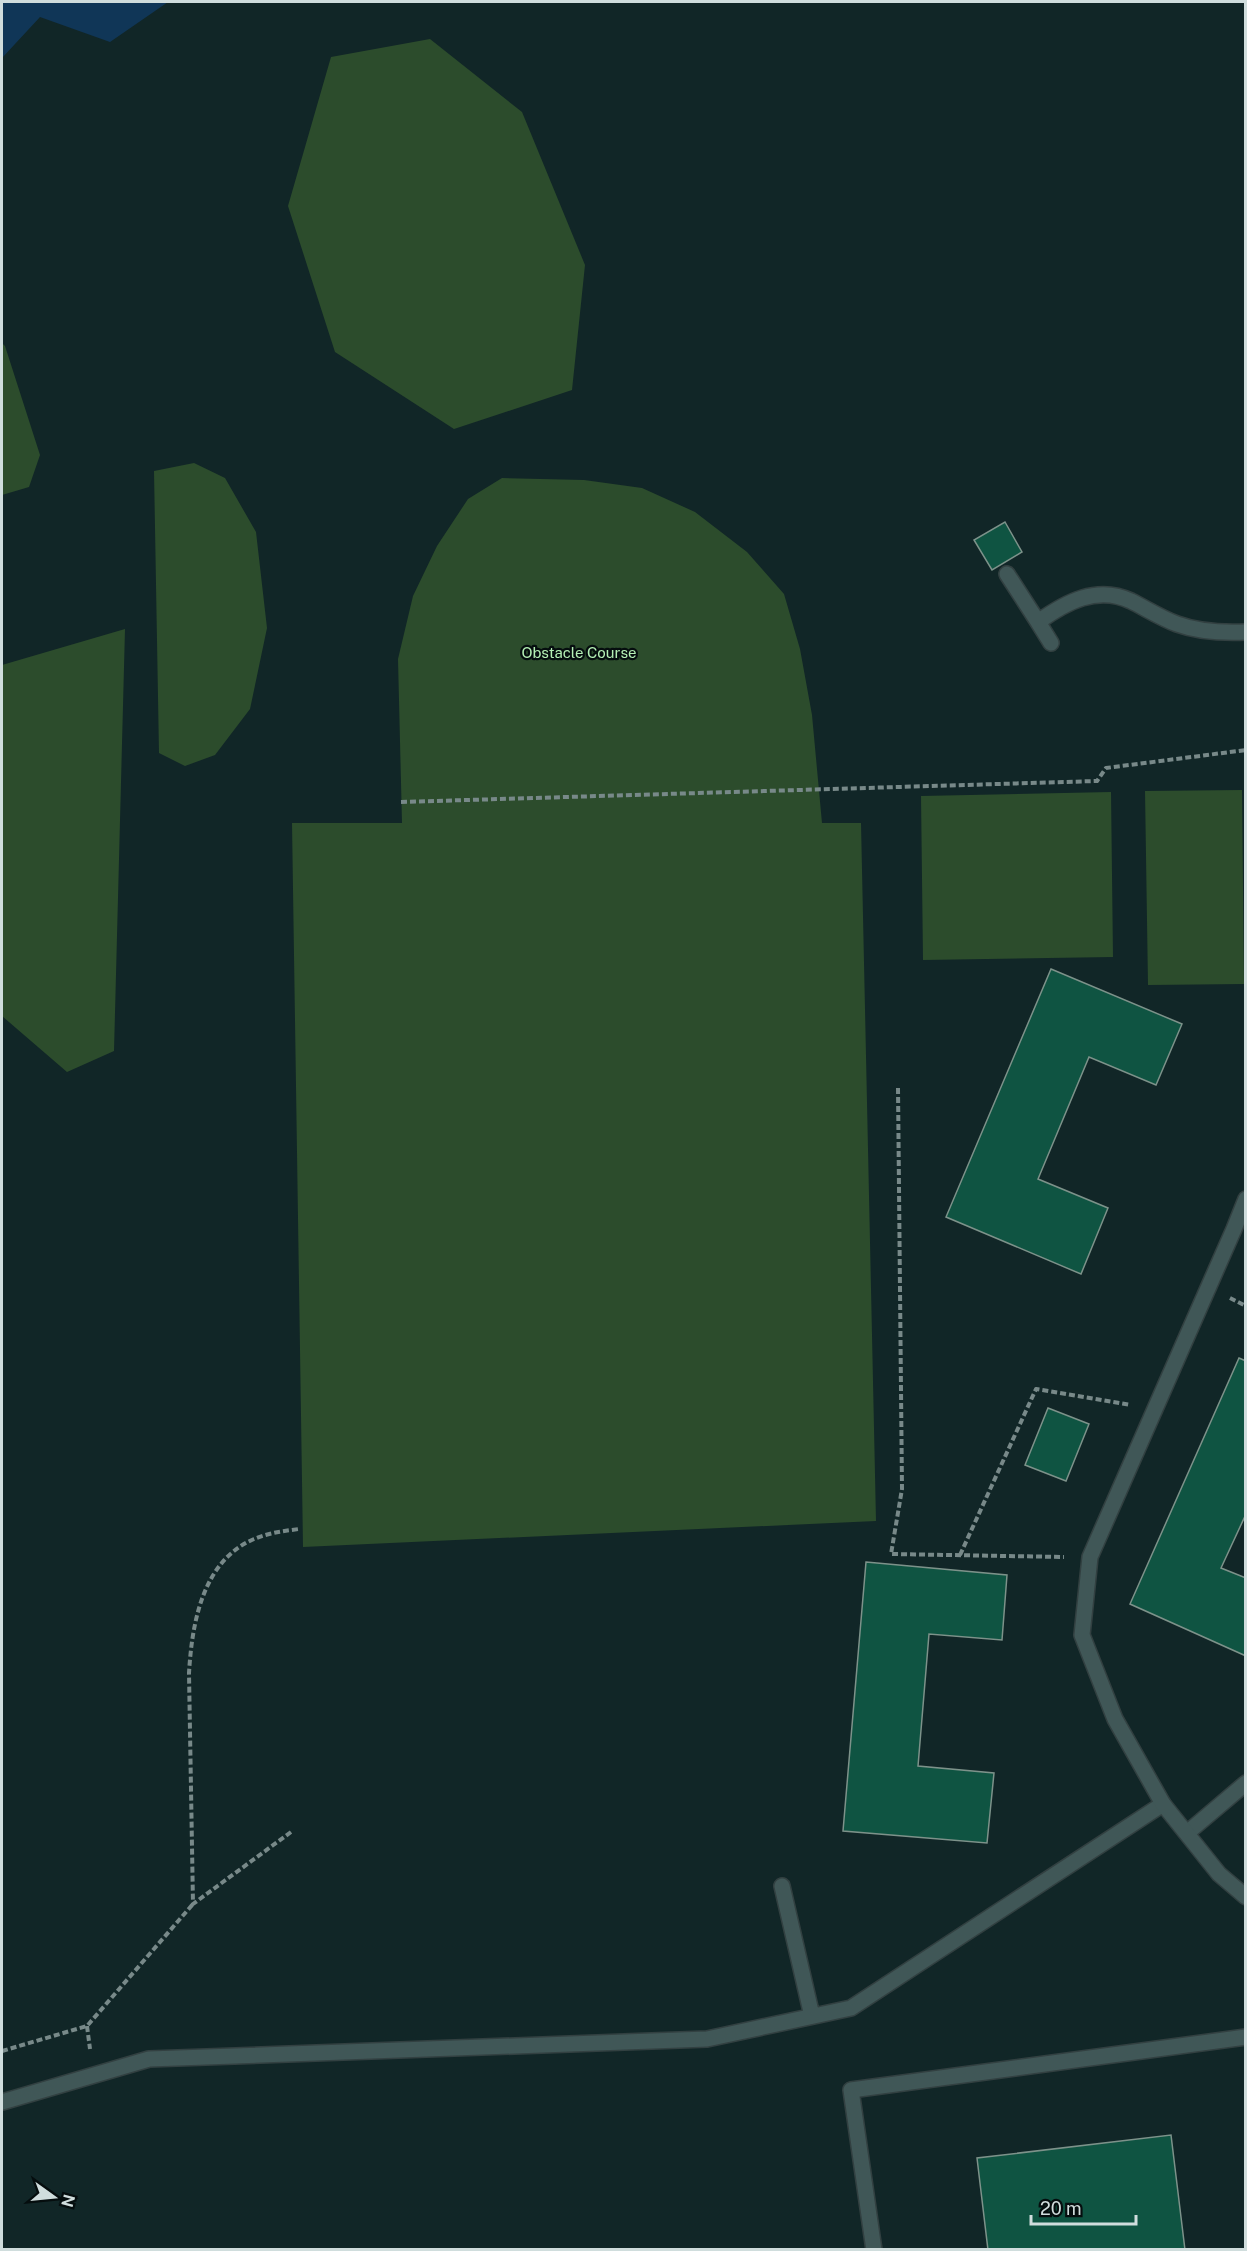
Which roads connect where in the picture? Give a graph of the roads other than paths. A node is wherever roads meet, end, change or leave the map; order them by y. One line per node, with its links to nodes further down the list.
1 (1007, 574): 2 (street)
2 (1038, 622): 3 (street); 4 (street)
3 (1245, 633)
4 (1052, 643)
5 (1245, 1199): 7 (street)
6 (1245, 1783): 8 (street)
7 (1164, 1804): 8 (street); 11 (street)
8 (1187, 1833): 10 (street)
9 (782, 1886): 11 (street)
10 (1245, 1897)
11 (812, 2016): 13 (street)
12 (1245, 2037): 14 (street)
13 (2, 2102)
14 (874, 2250)

